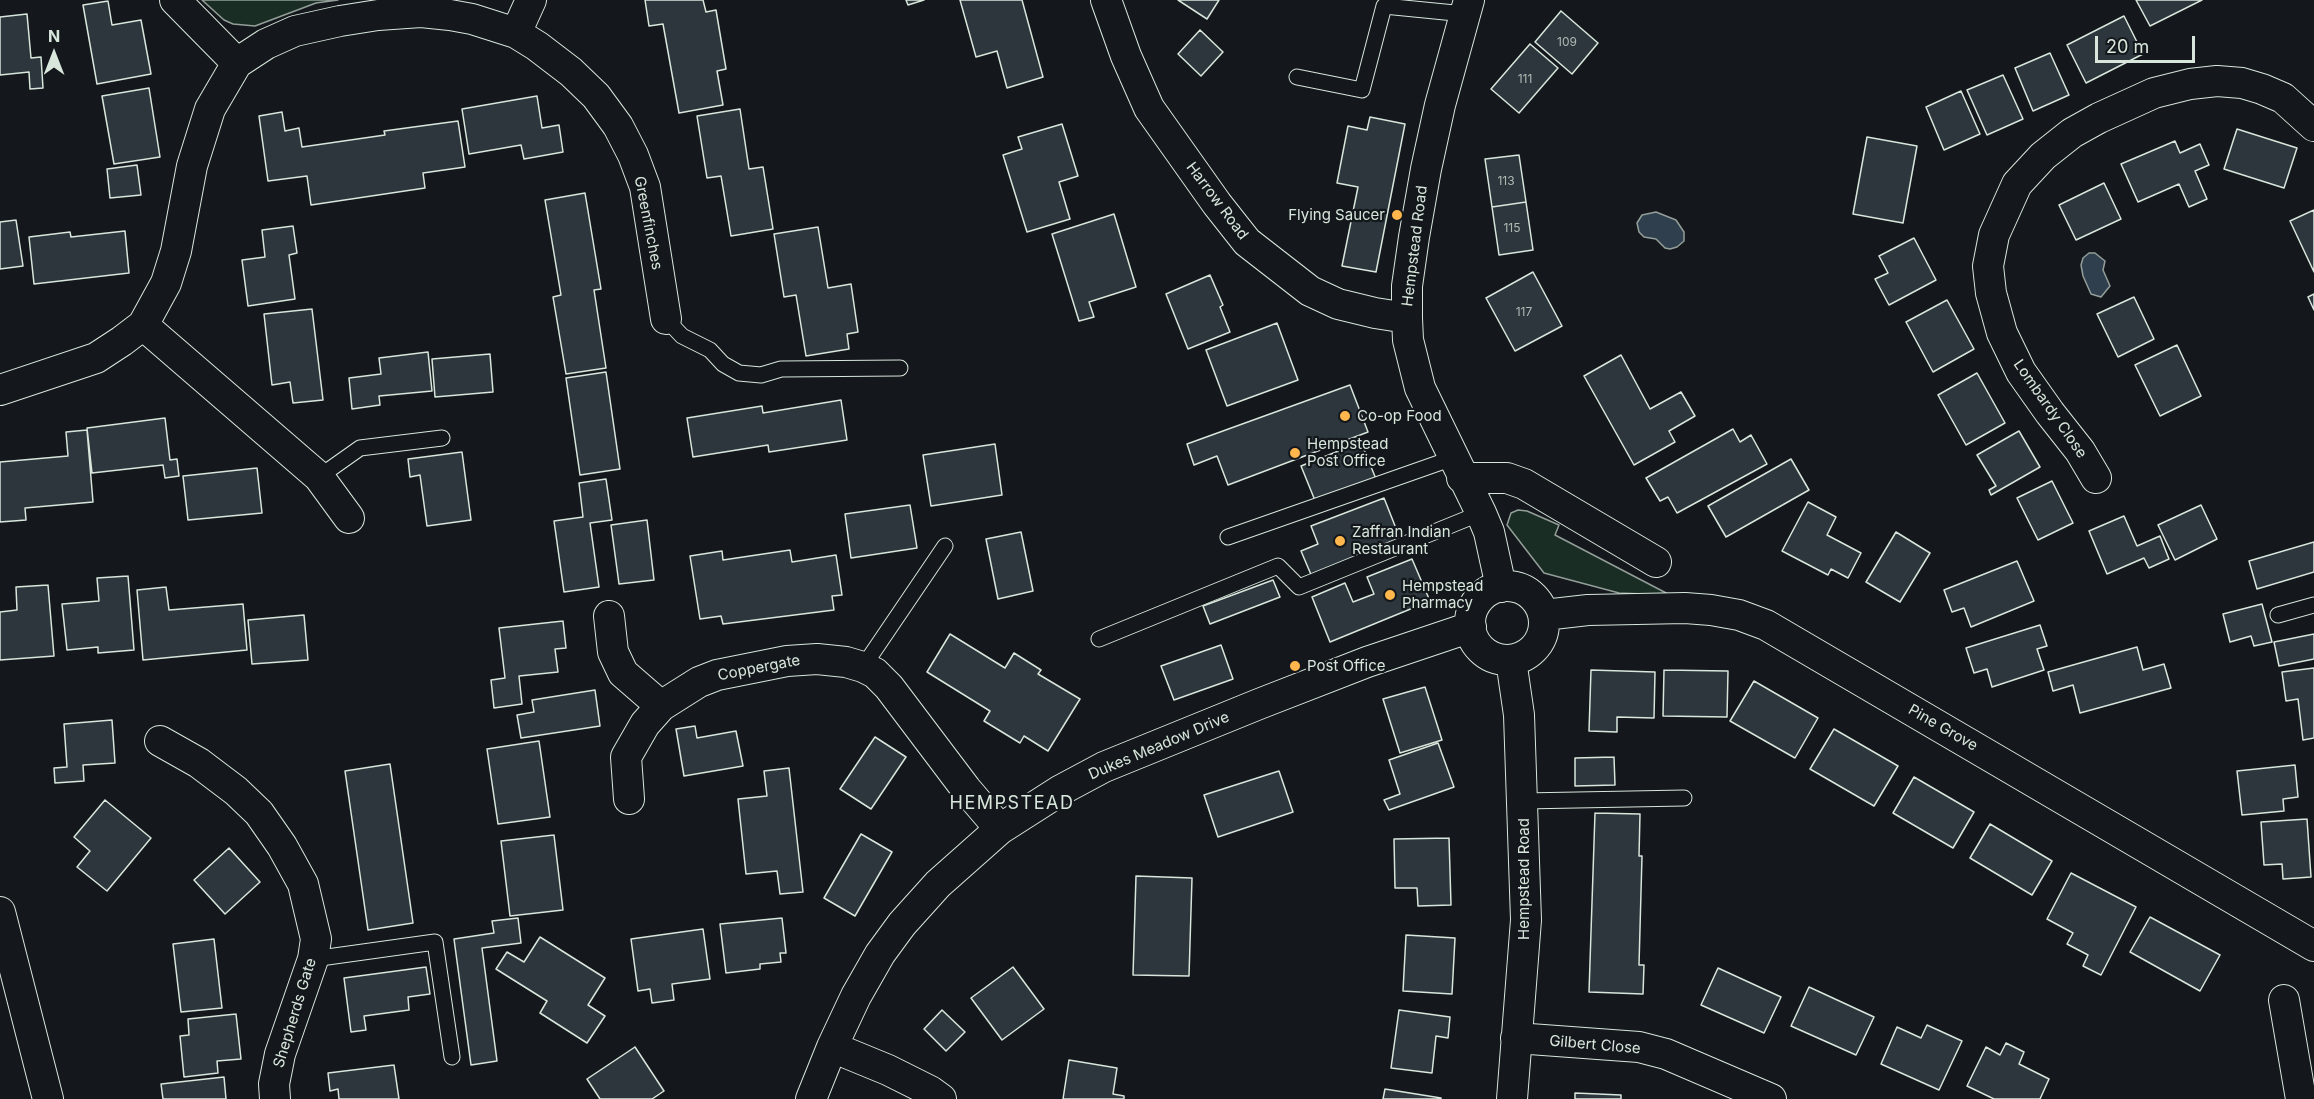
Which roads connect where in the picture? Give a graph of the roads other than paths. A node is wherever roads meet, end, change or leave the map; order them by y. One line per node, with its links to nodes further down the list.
1 (175, 0): 6 (street)
2 (531, 0): 5 (street)
3 (1106, 0): 9 (street, Harrow Road)
4 (1467, 7): 7 (lane); 9 (street, Hempstead Road)
5 (516, 33): 6 (street, Greenfinches); 10 (street, Greenfinches)
6 (237, 63): 11 (street, Greenfinches)
7 (1298, 77)
8 (2314, 126): 17 (street, Lombardy Close)
9 (1407, 318): 15 (street, Hempstead Road)
10 (666, 319): 12 (lane)
11 (143, 325): 13 (street, Greenfinches); 16 (street)
12 (900, 368)
13 (0, 390)
14 (442, 438): 16 (lane)
15 (1458, 468): 18 (street, Hempstead Road); 20 (lane); 22 (street)
16 (319, 477): 19 (street)
17 (2096, 478)
18 (1481, 513): 23 (street, Hempstead Road); 29 (lane)
19 (349, 518)
20 (1228, 537)
21 (945, 546): 31 (lane)
22 (1656, 562)
23 (1501, 587): 25 (street); 28 (street)
24 (2314, 605): 26 (lane)
25 (1544, 615): 30 (street); 39 (street, Pine Grove)
26 (2278, 615)
27 (609, 616): 32 (street)
28 (1471, 627): 30 (street); 37 (street, Dukes Meadow Drive)
29 (1099, 639)
30 (1511, 660): 36 (street, Hempstead Road)
31 (863, 667): 32 (street, Coppergate); 37 (street, Coppergate)
32 (661, 706): 35 (street, Coppergate)
33 (160, 741): 40 (street, Shepherds Gate)
34 (1684, 798): 36 (lane)
35 (629, 799)
36 (1523, 801): 42 (street, Hempstead Road)
37 (1000, 829): 43 (street, Dukes Meadow Drive)
38 (0, 913): 45 (street)
39 (2314, 946)
40 (313, 959): 44 (lane); 46 (street, Shepherds Gate)
41 (2284, 1000): 51 (street)
42 (1516, 1038): 49 (street, Hempstead Road); 50 (street, Gilbert Close)
43 (832, 1047): 47 (street, Dukes Meadow Drive); 48 (street)
44 (452, 1057)
45 (48, 1099)
46 (274, 1099)
47 (811, 1099)
48 (941, 1099)
49 (1512, 1099)
50 (1771, 1099)
51 (2301, 1099)

